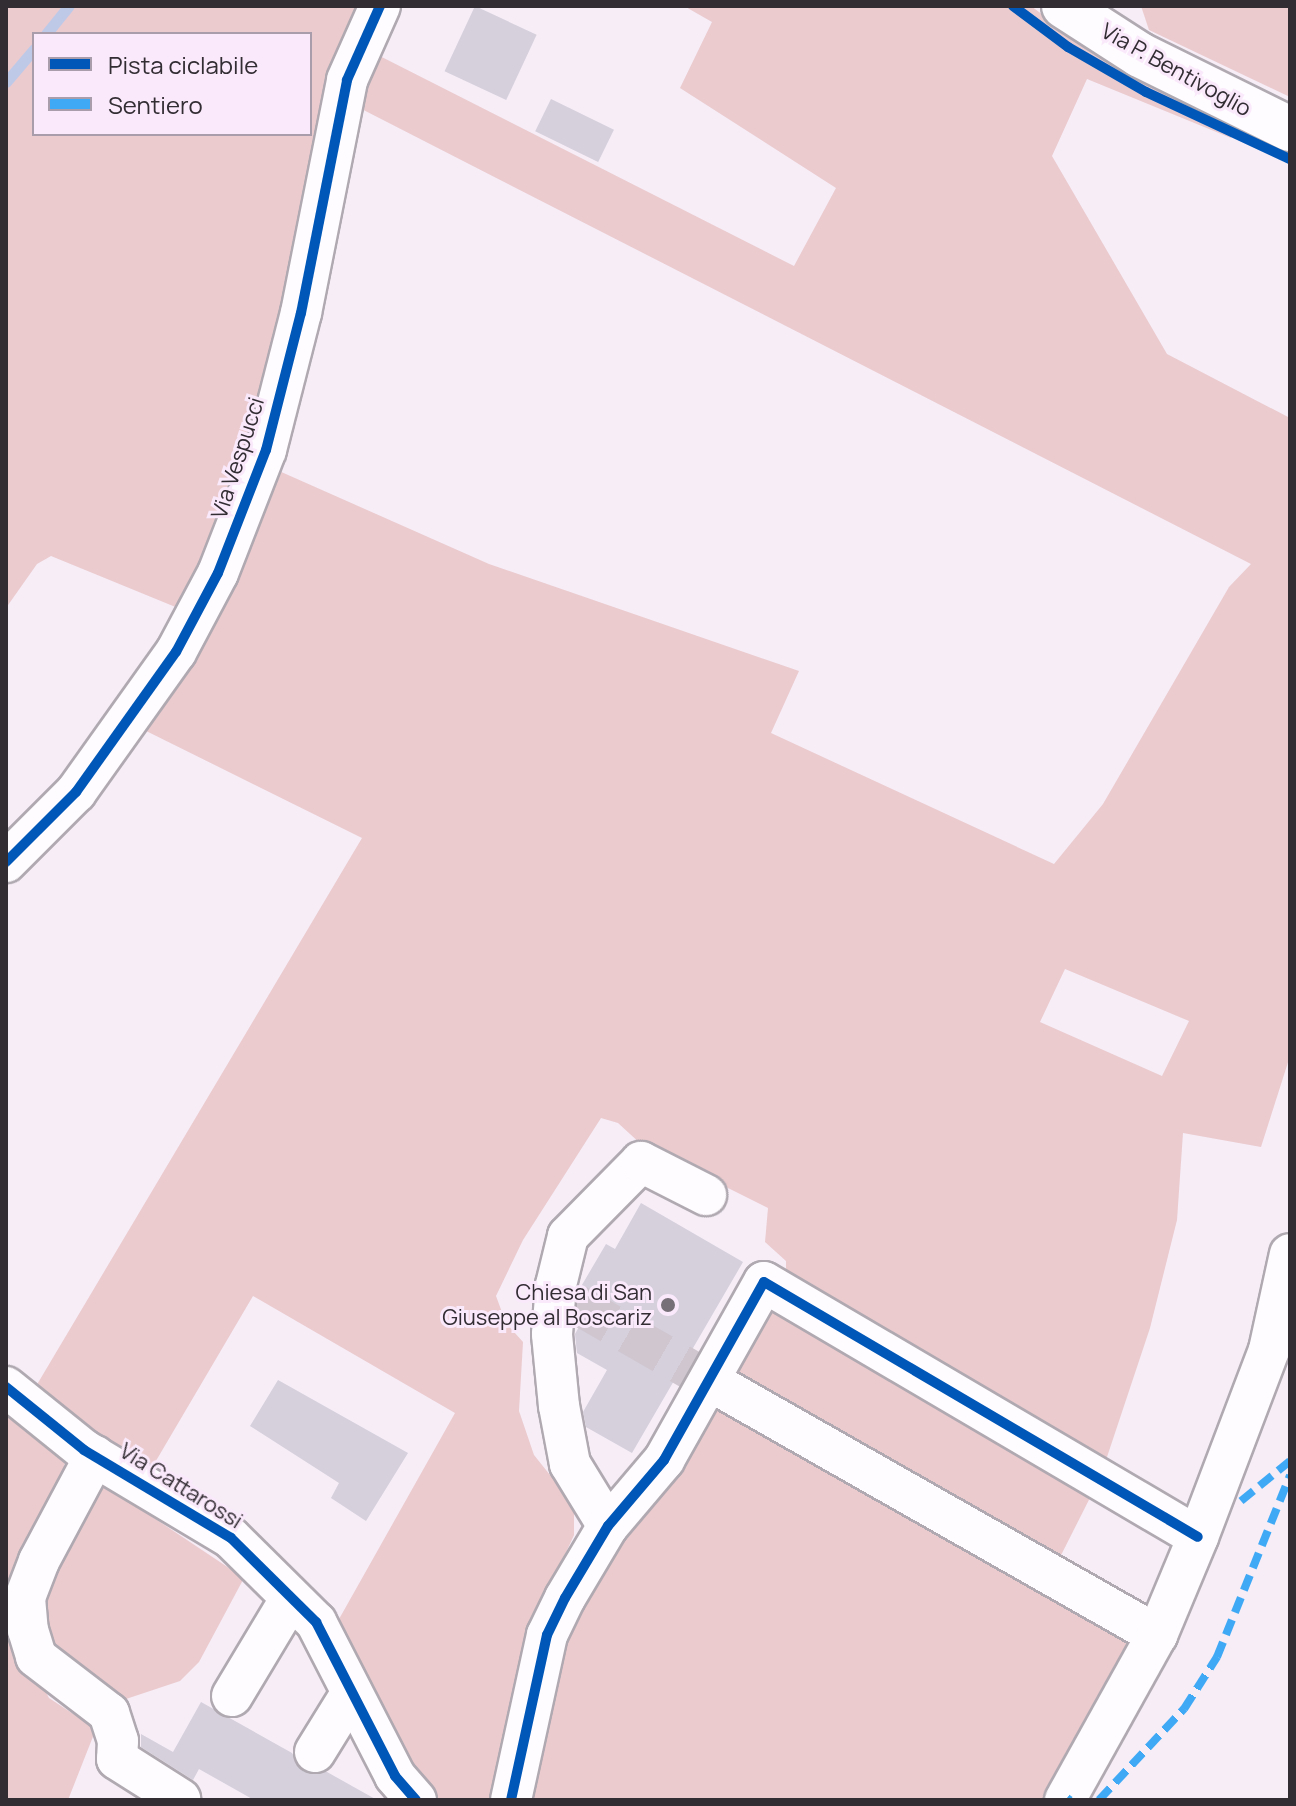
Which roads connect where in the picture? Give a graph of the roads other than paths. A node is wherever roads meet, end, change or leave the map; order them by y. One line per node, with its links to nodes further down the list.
1 (380, 6): 4 (street, Via Vespucci)
2 (1064, 6): 3 (street, Via P. Bentivoglio)
3 (1290, 129)
4 (6, 862)
5 (706, 1195): 10 (street)
6 (1290, 1254): 11 (street)
7 (6, 1387): 9 (street, Via Cattarossi)
8 (724, 1389): 13 (street)
9 (95, 1456): 12 (street, Via Cattarossi); 18 (street)
10 (608, 1526): 11 (street); 19 (street)
11 (1198, 1537): 13 (street)
12 (291, 1598): 14 (street, Via Cattarossi); 15 (street)
13 (1157, 1635): 20 (street)
14 (352, 1692): 16 (street); 17 (street, Via Cattarossi)
15 (232, 1696)
16 (315, 1752)
17 (396, 1792)
18 (180, 1799)
19 (511, 1800)
20 (1065, 1800)

